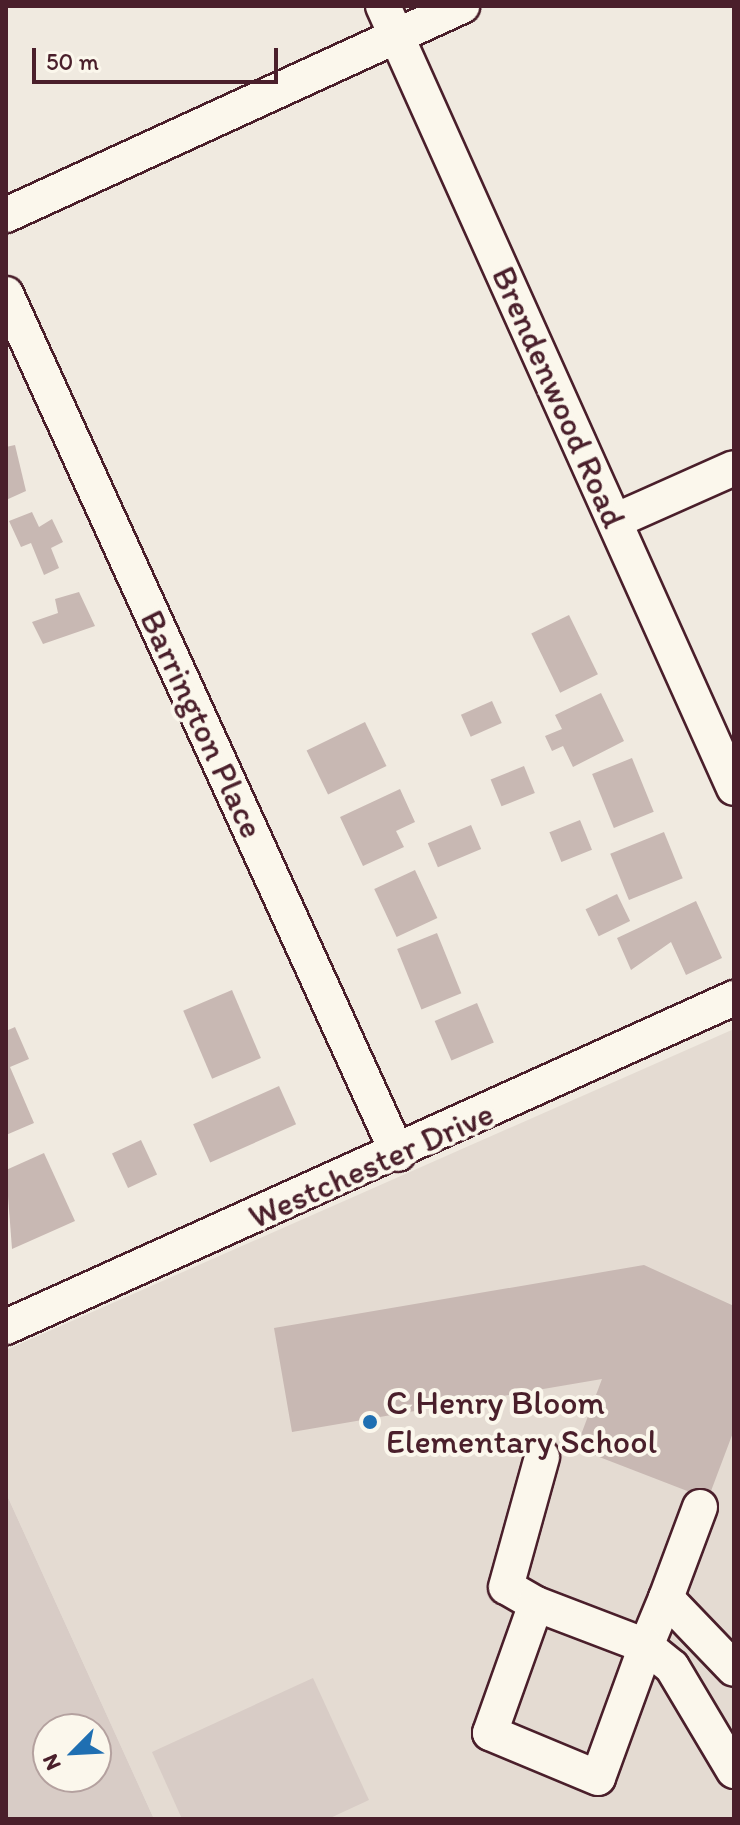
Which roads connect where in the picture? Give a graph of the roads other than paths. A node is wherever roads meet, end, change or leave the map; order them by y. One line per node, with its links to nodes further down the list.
1 (462, 6): 2 (street)
2 (390, 20): 3 (street); 6 (street, Brendenwood Road)
3 (6, 215)
4 (6, 294): 9 (street, Barrington Place)
5 (734, 468): 6 (street)
6 (615, 521): 7 (street, Brendenwood Road)
7 (734, 788)
8 (734, 998): 9 (street, Westchester Drive)
9 (398, 1154): 10 (street, Westchester Drive)
10 (6, 1327)
11 (542, 1457): 14 (street)
12 (700, 1507): 13 (street)
13 (666, 1598): 15 (street); 16 (street)
14 (536, 1604): 15 (street); 15 (street)
15 (646, 1646): 17 (street)
16 (734, 1669)
17 (734, 1771)

